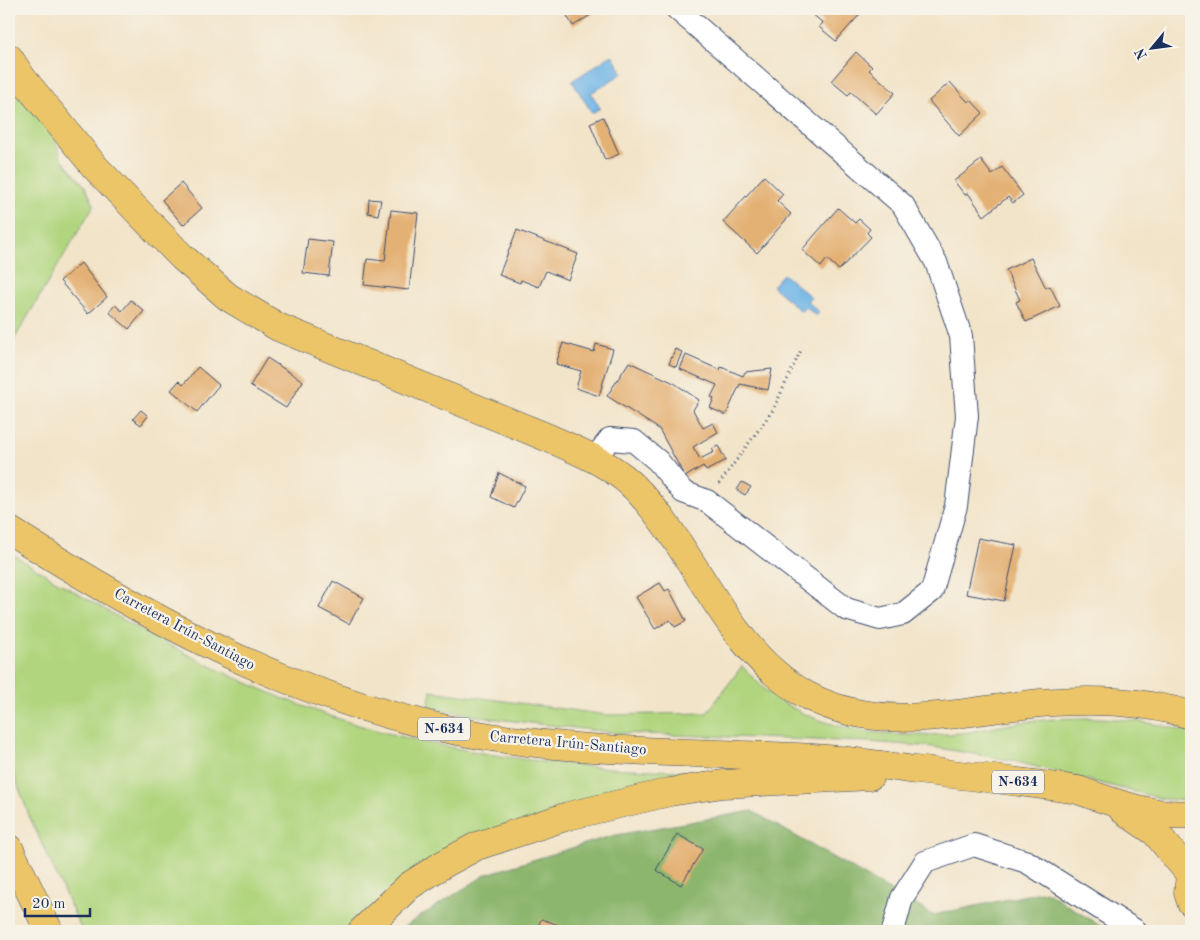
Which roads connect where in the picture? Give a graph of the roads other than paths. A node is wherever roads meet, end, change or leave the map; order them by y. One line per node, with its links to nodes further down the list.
1 (677, 9): 3 (street)
2 (9, 58): 3 (highway)
3 (594, 459): 5 (highway)
4 (9, 530): 6 (highway, Carretera Irún-Santiago / N-634)
5 (1191, 715)
6 (923, 770): 7 (highway, Carretera Irún-Santiago / N-634); 13 (highway)
7 (1111, 802): 8 (highway, Carretera Irún-Santiago / N-634); 10 (highway, Carretera Irún-Santiago / N-634)
8 (1191, 814)
9 (9, 848): 12 (highway)
10 (1190, 871): 11 (highway, N-634)
11 (1191, 902)
12 (49, 931)
13 (362, 931)
14 (893, 931): 15 (street)
15 (1136, 931)

